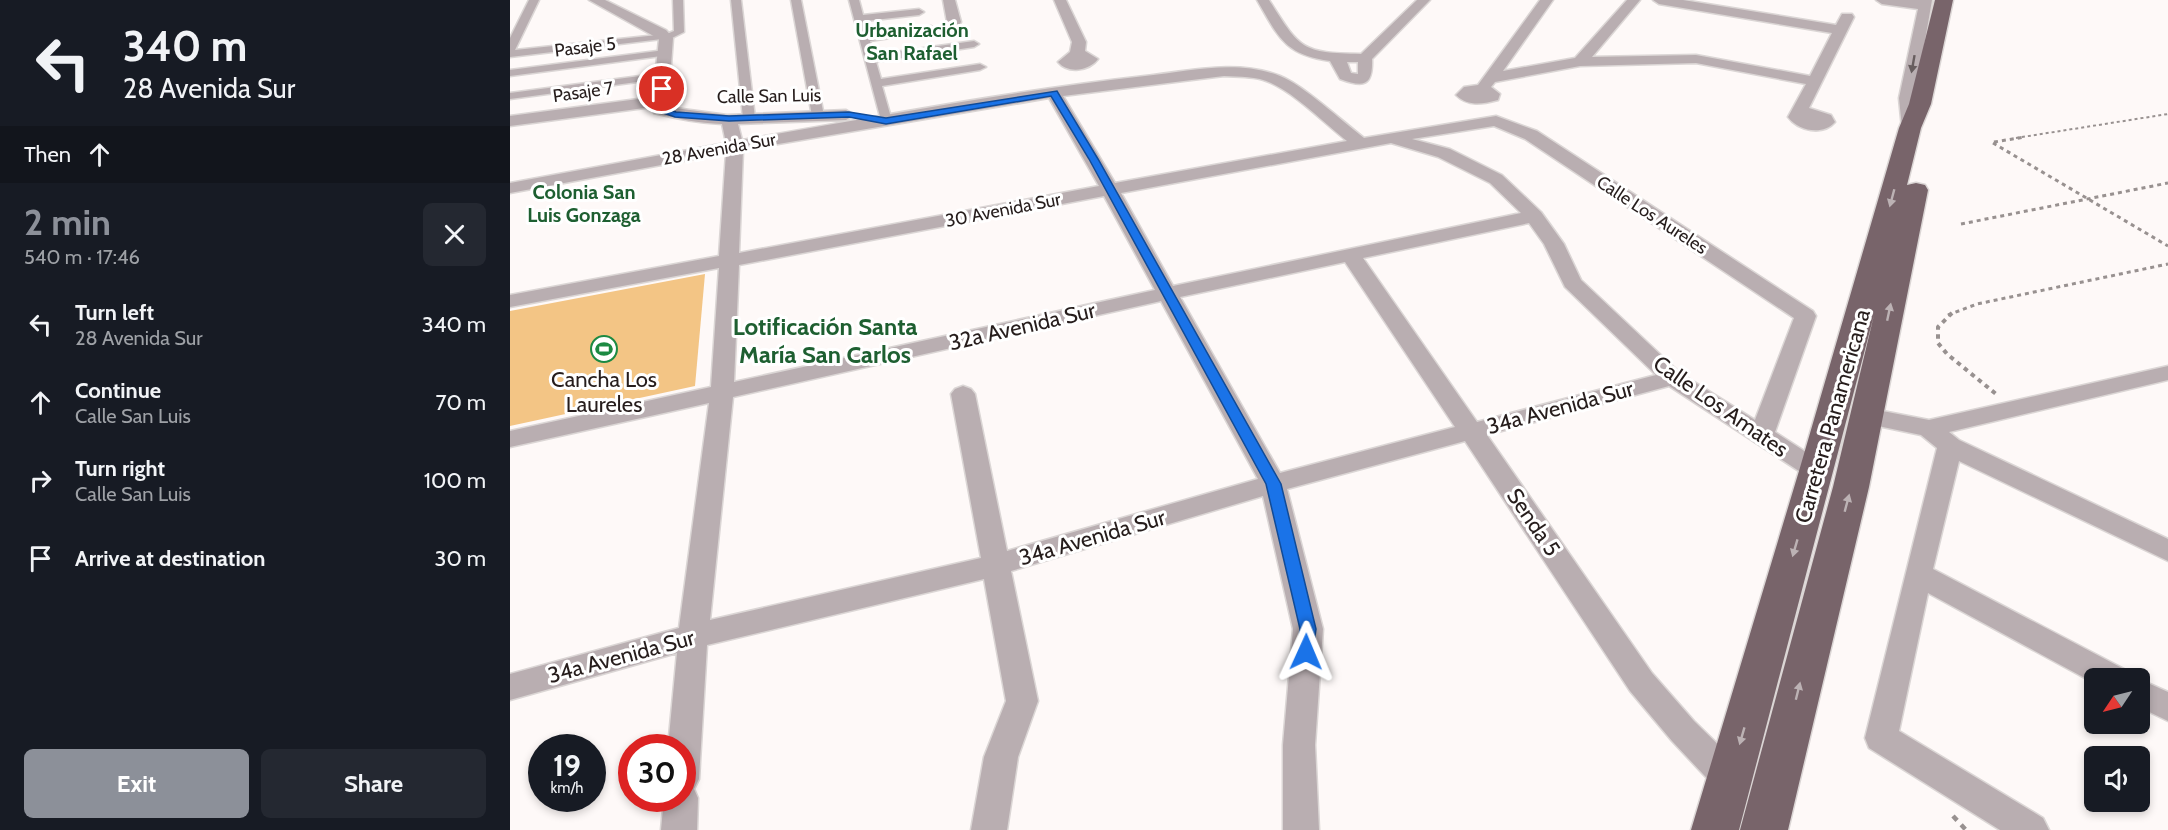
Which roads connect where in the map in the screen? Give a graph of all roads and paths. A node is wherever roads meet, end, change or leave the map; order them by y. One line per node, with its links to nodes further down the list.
1 (534, 0): 26 (street)
2 (595, 0): 28 (street)
3 (678, 0): 28 (street)
4 (736, 0): 49 (street)
5 (796, 0): 48 (street)
6 (854, 0): 22 (street)
7 (949, 0): 23 (street)
8 (1060, 0): 33 (street)
9 (1263, 0): 34 (street)
10 (1400, 0): 20 (street)
11 (1424, 0): 20 (street)
12 (1547, 0): 31 (street)
13 (1634, 0): 37 (street)
14 (1659, 0): 18 (street)
15 (1882, 0): 17 (street)
16 (1962, 0): 74 (highway, Carretera Panamericana, one-way to 16)
17 (1931, 2): 79 (highway, Carretera Panamericana, one-way to 79)
18 (1738, 6): 25 (street)
19 (920, 12): 22 (street)
20 (1411, 13): 35 (street)
21 (1847, 16): 25 (street)
22 (859, 19): 27 (street)
23 (954, 22)
24 (931, 29): 27 (street)
25 (1840, 30): 41 (street)
26 (514, 33): 30 (street)
27 (865, 39): 36 (street)
28 (665, 42): 32 (street); 39 (street, Pasaje 5); 40 (street)
29 (975, 44): 36 (street)
30 (510, 49)
31 (1508, 53): 37 (street); 37 (street)
32 (510, 54)
33 (1077, 55)
34 (1335, 58): 35 (street); 35 (street)
35 (1365, 58)
36 (870, 59): 42 (street)
37 (1574, 63): 41 (street)
38 (980, 67): 42 (street)
39 (510, 73)
40 (663, 76): 44 (street); 45 (street)
41 (1815, 81): 46 (street)
42 (877, 83): 52 (street)
43 (1054, 93): 52 (street, 28 Avenida Sur); 55 (street, 28 Avenida Sur); 59 (street)
44 (510, 96)
45 (661, 101): 50 (street, Calle San Luis); 51 (street, Pasaje 7)
46 (1798, 114)
47 (2168, 114): 60 (path)
48 (818, 116): 49 (street, Calle San Luis); 52 (street, Calle San Luis)
49 (749, 118): 50 (street, Calle San Luis)
50 (729, 119): 56 (street)
51 (510, 121)
52 (886, 121): 56 (street, 28 Avenida Sur)
53 (1496, 121): 54 (street, 30 Avenida Sur); 76 (street, Calle Los Aureles)
54 (1389, 138): 55 (street, 30 Avenida Sur); 61 (street, Calle Los Amates)
55 (1360, 143): 59 (street, 30 Avenida Sur)
56 (735, 146): 58 (street, 28 Avenida Sur); 65 (street)
57 (2168, 183): 60 (path)
58 (510, 188)
59 (1111, 190): 65 (street, 30 Avenida Sur); 67 (street)
60 (2088, 199): 62 (path); 63 (path)
61 (1534, 216): 64 (street, 32a Avenida Sur); 70 (street, Calle Los Amates)
62 (1961, 224)
63 (2168, 246)
64 (1351, 255): 67 (street, 32a Avenida Sur); 75 (street, Senda 5)
65 (730, 261): 68 (street, 30 Avenida Sur); 71 (street)
66 (2168, 264): 73 (path)
67 (1168, 293): 71 (street, 32a Avenida Sur); 80 (street)
68 (510, 301)
69 (2168, 373): 73 (street)
70 (1672, 378): 75 (street, 34a Avenida Sur); 76 (street, Calle Los Amates)
71 (722, 393): 78 (street, 32a Avenida Sur); 84 (street)
72 (963, 394): 82 (street)
73 (2014, 408): 77 (street)
74 (1867, 416): 77 (street); 96 (highway, Carretera Panamericana, one-way to 74)
75 (1472, 431): 80 (street, 34a Avenida Sur); 90 (street, Senda 5)
76 (1761, 436): 79 (street, Calle Los Amates)
77 (1940, 437): 81 (street); 83 (street)
78 (510, 439)
79 (1817, 471): 90 (highway, Carretera Panamericana, one-way to 90)
80 (1273, 484): 82 (street, 34a Avenida Sur); 94 (street)
81 (2168, 551)
82 (996, 566): 84 (street, 34a Avenida Sur); 93 (street)
83 (1918, 574): 85 (street); 97 (street)
84 (693, 636): 86 (street, 34a Avenida Sur); 89 (street)
85 (2094, 668)
86 (510, 687)
87 (2150, 698): 88 (street)
88 (2168, 707)
89 (685, 734)
90 (1730, 779): 95 (highway, Carretera Panamericana)
91 (680, 812): 92 (street)
92 (679, 830)
93 (988, 830)
94 (1301, 830)
95 (1715, 830)
96 (1764, 830)
97 (2031, 830)

